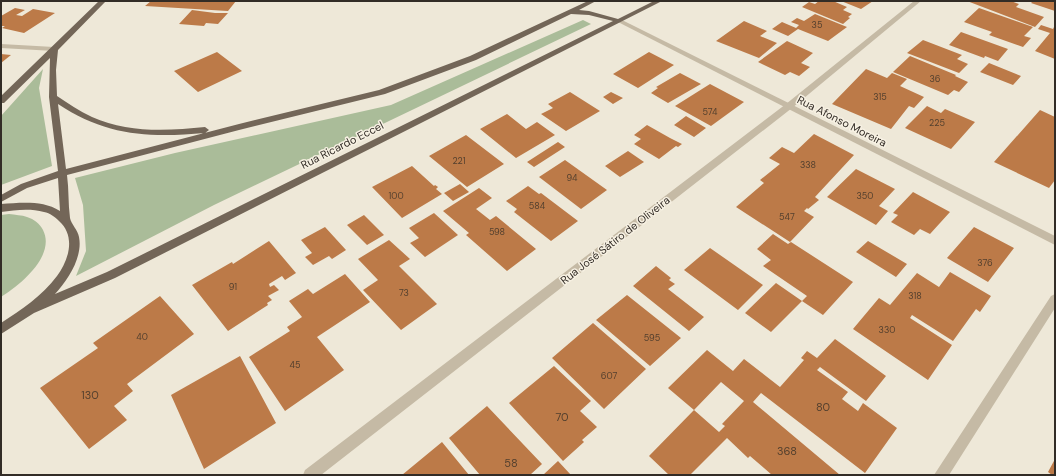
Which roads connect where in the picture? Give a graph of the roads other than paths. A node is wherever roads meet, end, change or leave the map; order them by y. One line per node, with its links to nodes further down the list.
1 (103, 1): 8 (main road)
2 (659, 1): 6 (main road, Rua Ricardo Eccel)
3 (918, 1): 11 (street, Rua José Sátiro de Oliveira)
4 (587, 2): 5 (main road)
5 (570, 12): 6 (main road); 12 (main road)
6 (620, 21): 11 (street, Rua Afonso Moreira); 19 (main road, Rua Ricardo Eccel)
7 (1, 46): 8 (street)
8 (54, 49): 9 (main road); 10 (main road)
9 (53, 97): 12 (main road); 13 (main road)
10 (1, 101)
11 (789, 106): 17 (street, Rua Afonso Moreira); 22 (street, Rua José Sátiro de Oliveira)
12 (239, 127): 13 (main road)
13 (63, 173): 14 (main road); 16 (main road)
14 (1, 199)
15 (1, 208): 16 (main road)
16 (65, 220): 19 (main road)
17 (1055, 241)
18 (1055, 299): 21 (street)
19 (34, 308): 20 (main road)
20 (1, 329)
21 (942, 474)
22 (310, 475)

